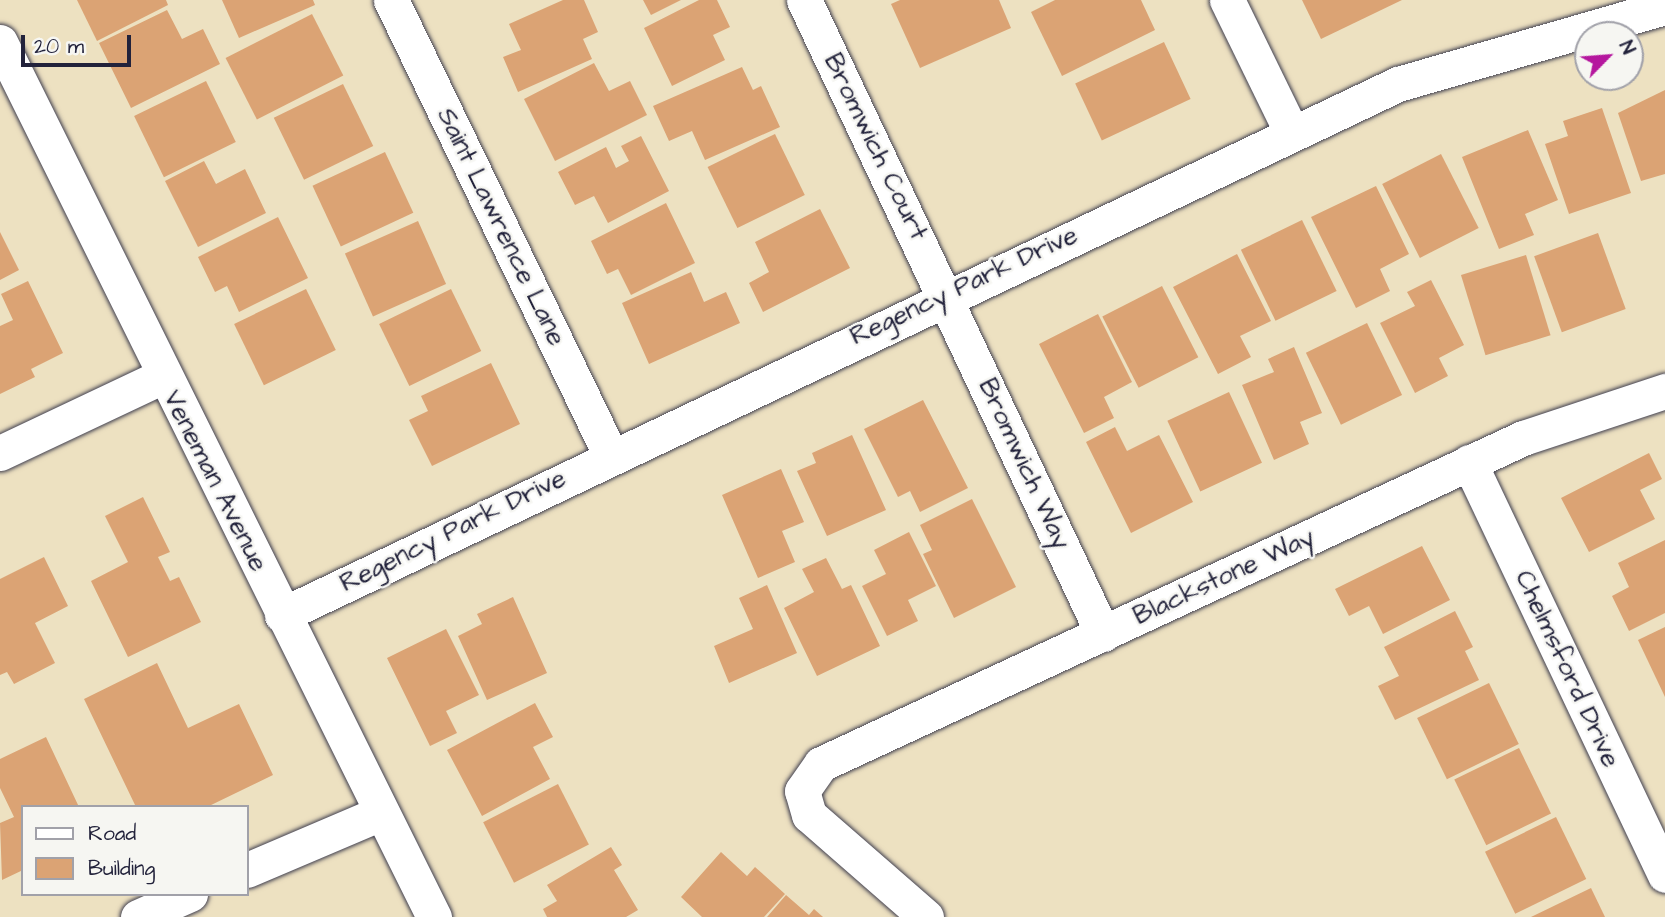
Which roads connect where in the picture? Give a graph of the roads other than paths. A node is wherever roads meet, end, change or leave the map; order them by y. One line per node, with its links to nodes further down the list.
1 (391, 0): 11 (street, Saint Lawrence Lane)
2 (804, 0): 7 (street, Bromwich Court)
3 (1227, 0): 6 (street)
4 (1642, 7): 6 (street, Regency Park Drive)
5 (0, 42): 8 (street, Veneman Avenue)
6 (1291, 131): 7 (street, Regency Park Drive)
7 (945, 295): 11 (street, Regency Park Drive); 14 (street, Bromwich Way)
8 (163, 376): 10 (street); 13 (street, Veneman Avenue)
9 (1665, 391): 12 (street, Blackstone Way)
10 (0, 453)
11 (610, 454): 13 (street, Regency Park Drive)
12 (1469, 462): 14 (street, Blackstone Way); 17 (street, Chelmsford Drive)
13 (282, 615): 15 (street, Veneman Avenue)
14 (1103, 634): 21 (street, Blackstone Way)
15 (378, 814): 16 (street); 20 (street, Veneman Avenue)
16 (248, 870)
17 (1665, 875)
18 (185, 896): 19 (street)
19 (138, 917)
20 (434, 917)
21 (926, 917)

